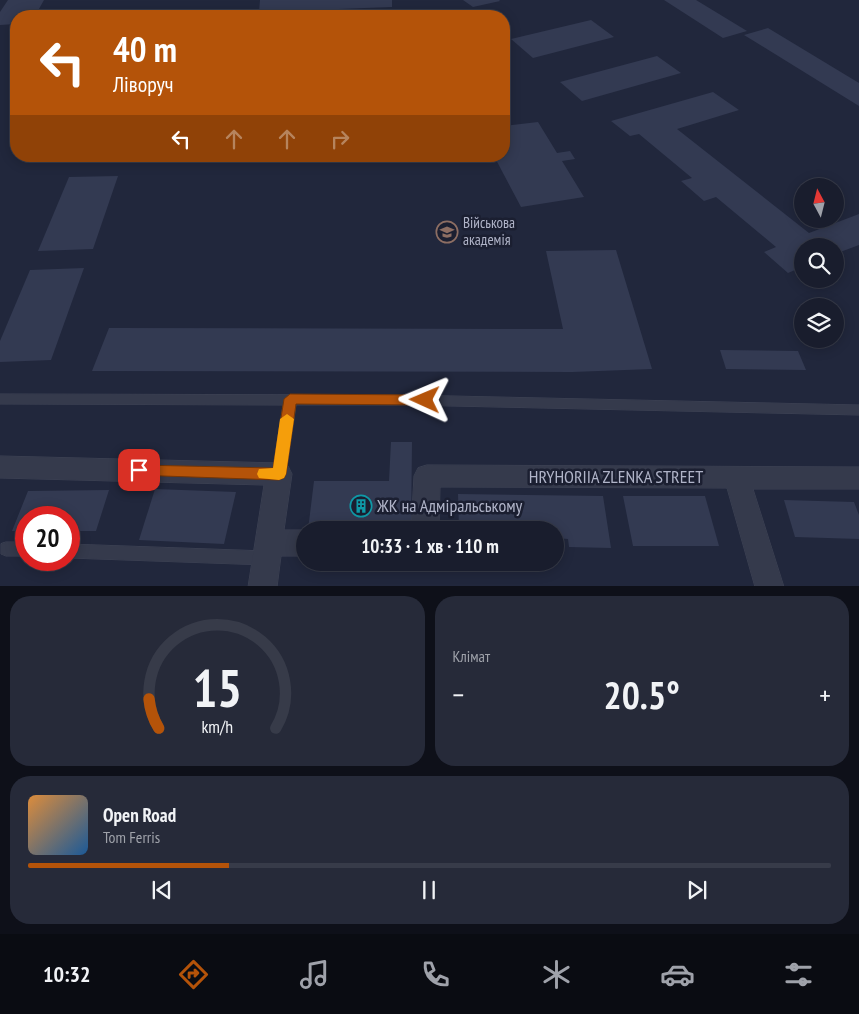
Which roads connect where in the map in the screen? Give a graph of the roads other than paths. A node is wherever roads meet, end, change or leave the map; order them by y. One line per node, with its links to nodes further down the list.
1 (0, 399): 2 (lane)
2 (290, 399): 3 (lane); 5 (lane)
3 (859, 410)
4 (0, 467): 5 (street)
5 (279, 474): 13 (street)
6 (737, 478): 7 (street, HRYHORIIA ZLENKA STREET); 8 (street, HRYHORIIA ZLENKA STREET); 15 (street)
7 (859, 478)
8 (425, 521)
9 (296, 545): 13 (street)
10 (6, 549): 11 (lane)
11 (15, 549)
12 (80, 551): 13 (lane)
13 (267, 551): 14 (street)
14 (262, 586)
15 (770, 586)

